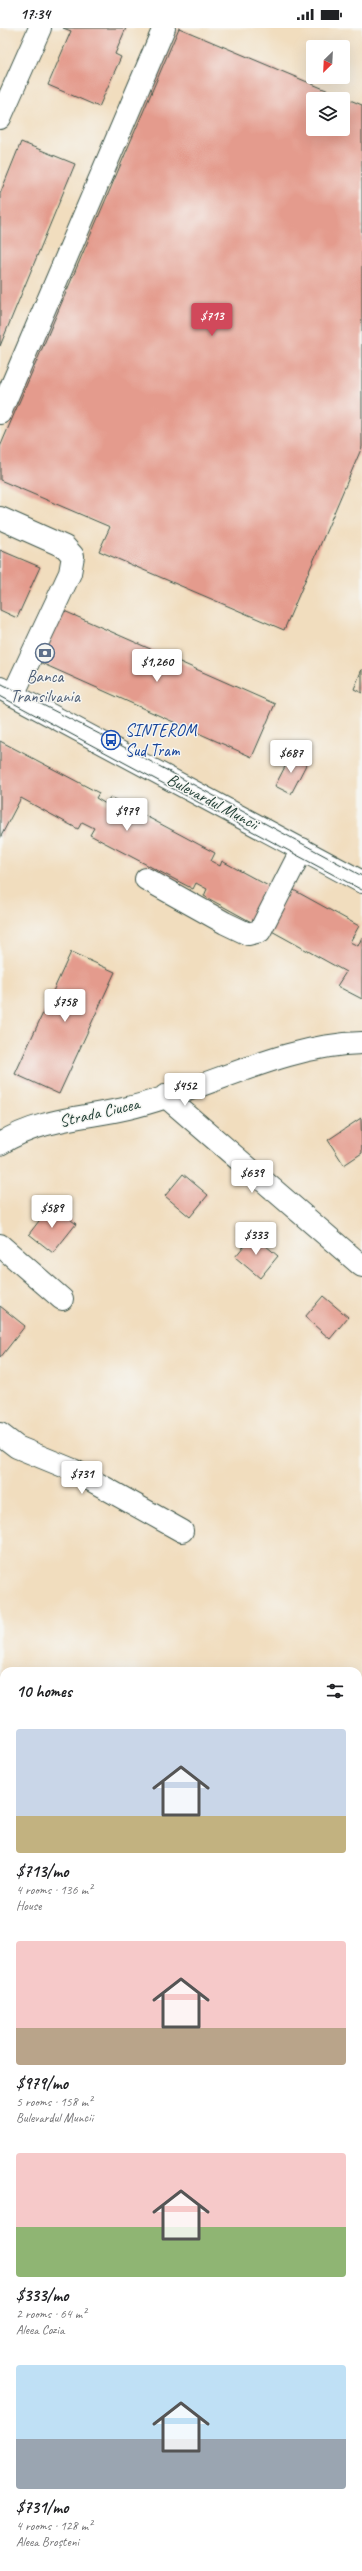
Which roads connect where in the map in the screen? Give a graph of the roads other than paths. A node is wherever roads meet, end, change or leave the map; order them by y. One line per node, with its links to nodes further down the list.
1 (40, 28): 3 (street)
2 (164, 28): 4 (street)
3 (0, 118)
4 (0, 414)
5 (0, 518): 6 (street)
6 (6, 692): 7 (street, Bulevardul Muncii)
7 (302, 849): 8 (street); 9 (street, Bulevardul Muncii)
8 (146, 879)
9 (362, 882)
10 (362, 1043): 11 (street, Strada Ciucea)
11 (165, 1096): 12 (street, Strada Ciucea); 14 (street)
12 (0, 1144)
13 (0, 1245): 15 (street)
14 (362, 1266)
15 (62, 1299)
16 (0, 1434): 17 (street)
17 (182, 1531)

